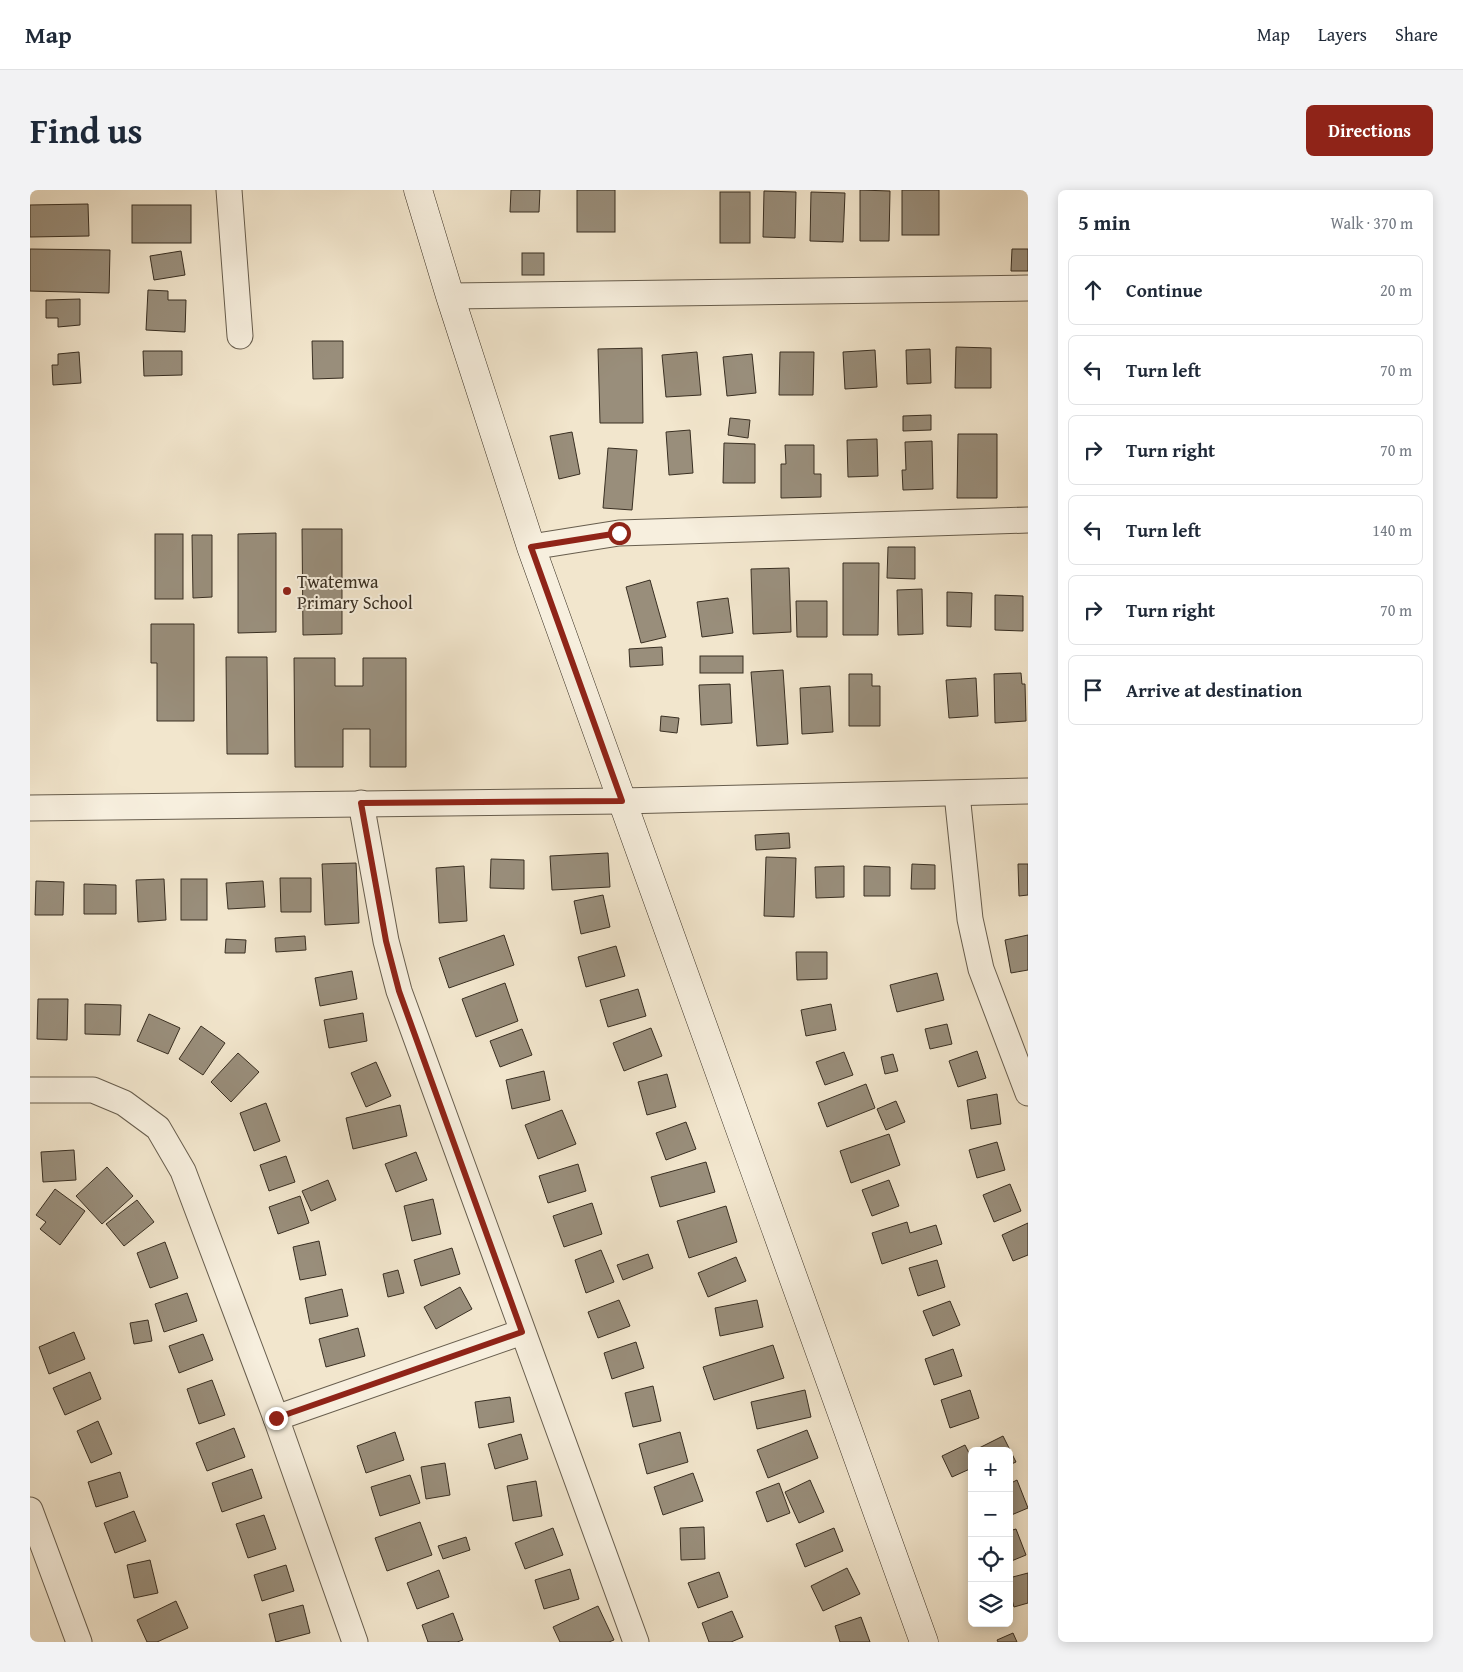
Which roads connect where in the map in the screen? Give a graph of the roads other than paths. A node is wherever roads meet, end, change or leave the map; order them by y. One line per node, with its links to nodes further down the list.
1 (229, 190): 5 (street)
2 (418, 190): 4 (main road)
3 (1028, 288): 4 (street)
4 (450, 296): 7 (main road)
5 (240, 336)
6 (1028, 520): 7 (street)
7 (531, 547): 10 (main road)
8 (1028, 791): 9 (street)
9 (957, 794): 10 (street); 14 (street)
10 (622, 801): 11 (street); 21 (main road)
11 (361, 803): 12 (street); 15 (street)
12 (30, 808)
13 (30, 1090): 16 (street)
14 (1028, 1093)
15 (522, 1332): 16 (street); 20 (street)
16 (276, 1418): 19 (street)
17 (30, 1510): 18 (street)
18 (79, 1642)
19 (354, 1642)
20 (636, 1642)
21 (924, 1642)

